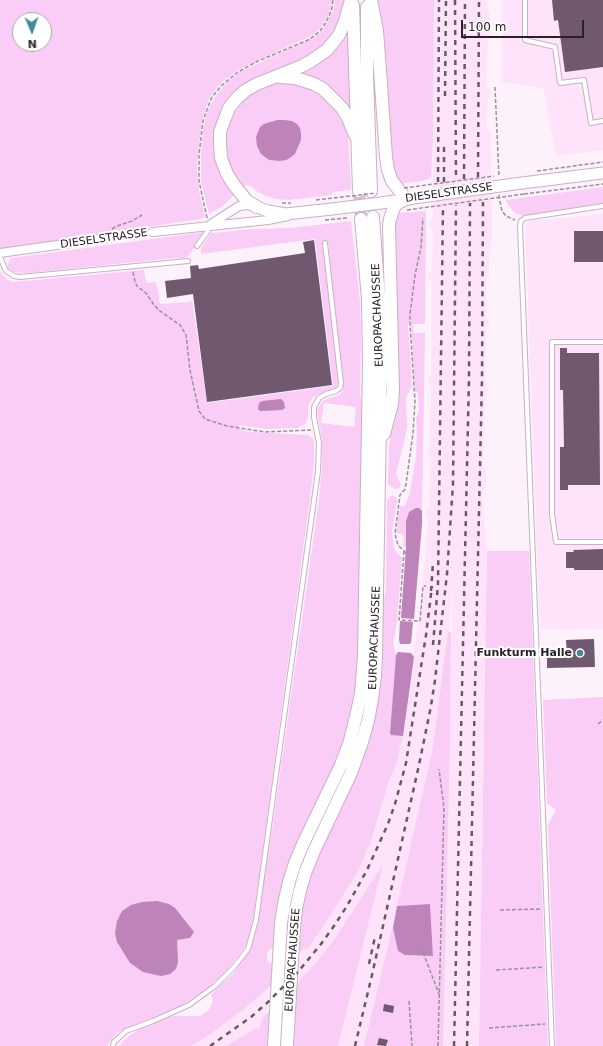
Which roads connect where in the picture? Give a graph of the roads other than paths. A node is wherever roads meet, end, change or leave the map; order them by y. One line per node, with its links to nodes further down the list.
1 (352, 0): 5 (main road); 7 (main road)
2 (367, 0): 9 (main road)
3 (371, 0): 10 (main road)
4 (525, 0): 6 (lane)
5 (271, 78): 7 (main road); 12 (main road)
6 (603, 121)
7 (357, 140): 9 (main road)
8 (603, 173): 10 (street, DIESELSTRASSE, bridge)
9 (372, 194): 10 (street, DIESELSTRASSE); 13 (street, DIESELSTRASSE, bridge)
10 (406, 199): 23 (main road)
11 (603, 206): 28 (lane)
12 (257, 207): 13 (street, DIESELSTRASSE); 14 (street, DIESELSTRASSE)
13 (294, 213): 14 (street, DIESELSTRASSE)
14 (208, 226): 15 (street, DIESELSTRASSE); 18 (lane)
15 (153, 232): 16 (lane, DIESELSTRASSE)
16 (114, 237): 19 (street, DIESELSTRASSE)
17 (325, 243): 25 (lane)
18 (197, 246)
19 (0, 253)
20 (0, 257): 21 (lane)
21 (188, 261)
22 (603, 342): 24 (lane)
23 (379, 458): 26 (main road, EUROPACHAUSSEE); 27 (main road, EUROPACHAUSSEE)
24 (603, 542)
25 (112, 1046)
26 (274, 1046)
27 (287, 1046)
28 (552, 1046)

